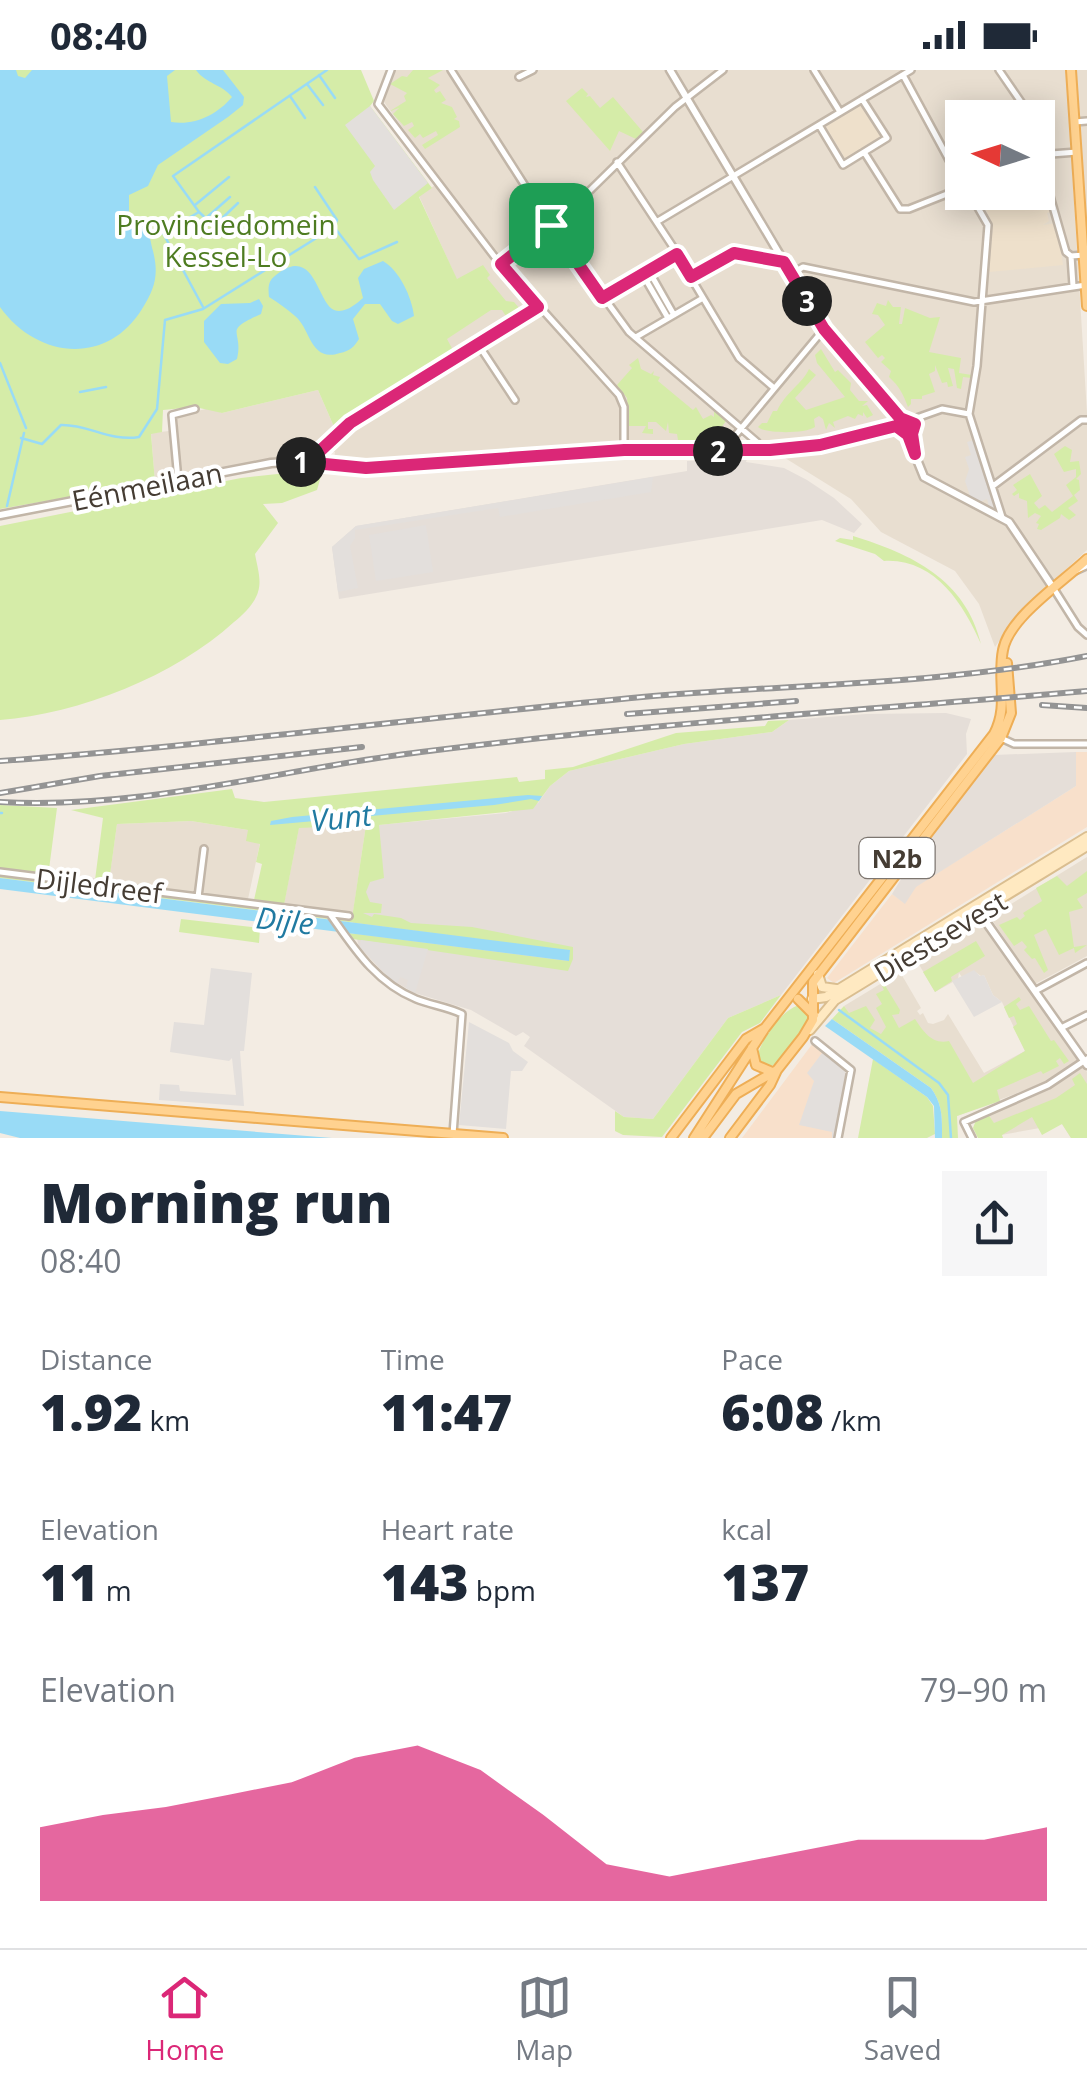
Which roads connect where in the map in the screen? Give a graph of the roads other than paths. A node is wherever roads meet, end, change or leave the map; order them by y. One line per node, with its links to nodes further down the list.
1 (391, 70): 34 (street)
2 (451, 70): 29 (street)
3 (533, 70): 11 (street)
4 (670, 70): 12 (street)
5 (722, 70): 12 (street)
6 (814, 70): 15 (street)
7 (911, 70): 10 (street)
8 (999, 70): 14 (street)
9 (1071, 70): 17 (main road)
10 (903, 75): 13 (street); 22 (street)
11 (519, 77)
12 (688, 98): 23 (street); 24 (street)
13 (862, 99): 15 (street); 19 (street)
14 (1020, 100)
15 (840, 112): 18 (street)
16 (1087, 121): 17 (street)
17 (1075, 122): 20 (main road)
18 (819, 124): 19 (street); 24 (street)
19 (864, 152): 25 (street)
20 (1077, 152): 21 (street); 31 (main road)
21 (1055, 153)
22 (945, 154)
23 (617, 162): 28 (street); 29 (street)
24 (734, 175): 28 (street); 33 (street)
25 (945, 193)
26 (979, 210): 42 (street)
27 (1054, 210): 32 (street)
28 (658, 221): 30 (street)
29 (551, 225): 34 (street); 40 (street)
30 (676, 252): 35 (street); 37 (street)
31 (1084, 255): 32 (street); 38 (main road)
32 (1071, 256): 39 (street)
33 (784, 262): 36 (street); 37 (street)
34 (501, 264): 44 (street)
35 (646, 273): 40 (street); 45 (street)
36 (791, 274): 42 (street); 46 (street)
37 (691, 277): 41 (street)
38 (1086, 285): 39 (street); 43 (main road)
39 (1073, 286): 42 (street)
40 (602, 298): 47 (street)
41 (703, 298): 45 (street); 49 (street)
42 (982, 302): 53 (street)
43 (1087, 306)
44 (538, 307): 48 (street); 60 (street)
45 (671, 316): 47 (street)
46 (824, 329): 49 (street); 52 (street)
47 (635, 337): 57 (street)
48 (478, 344): 50 (street); 61 (street)
49 (774, 388): 57 (street)
50 (515, 400)
51 (195, 409): 65 (street)
52 (895, 413): 55 (street); 56 (street)
53 (969, 414): 55 (street); 66 (street)
54 (1087, 420): 66 (street)
55 (905, 423): 56 (street, Eénmeilaan); 58 (street); 58 (street)
56 (889, 426): 62 (street, Eénmeilaan)
57 (740, 428): 59 (street); 62 (street)
58 (910, 434): 68 (street)
59 (757, 442)
60 (624, 450): 62 (street, Eénmeilaan); 64 (street, Eénmeilaan)
61 (320, 451): 63 (street); 64 (street)
62 (723, 451)
63 (297, 459): 64 (street, Eénmeilaan); 65 (street, Eénmeilaan)
64 (315, 463)
65 (178, 480): 67 (street, Eénmeilaan)
66 (994, 486): 68 (street)
67 (2, 514)
68 (1002, 518): 70 (street)
69 (1087, 562): 70 (main road)
70 (1054, 589): 71 (street); 72 (main road)
71 (1087, 635)
72 (998, 736): 73 (street); 83 (main road, N2b); 88 (main road, N2b)
73 (1087, 744)
74 (1087, 838): 84 (main road, Diestsevest)
75 (1087, 846): 79 (main road, Diestsevest)
76 (204, 849): 78 (street, Dijledreef)
77 (0, 872): 78 (street, Dijledreef)
78 (198, 897): 80 (street, Dijledreef)
79 (979, 912): 85 (street); 93 (main road, Diestsevest)
80 (332, 914): 81 (street, Dijledreef); 99 (street)
81 (349, 916)
82 (1087, 963): 85 (street)
83 (818, 974): 84 (main road); 86 (main road, N2b)
84 (841, 988): 86 (main road, Diestsevest)
85 (1035, 991): 92 (street)
86 (812, 999): 87 (main road); 89 (main road, N2b)
87 (798, 1000): 88 (main road); 89 (main road)
88 (783, 1004): 91 (main road)
89 (814, 1015): 93 (main road)
90 (1087, 1015): 92 (street)
91 (765, 1028): 95 (main road); 101 (main road)
92 (1062, 1028): 96 (street)
93 (803, 1037): 97 (main road)
94 (815, 1041): 105 (street)
95 (752, 1048): 97 (main road); 102 (main road)
96 (1086, 1062): 106 (street)
97 (775, 1071): 103 (main road); 104 (main road)
98 (0, 1097): 99 (main road)
99 (453, 1134): 100 (main road)
100 (503, 1138)
101 (671, 1138)
102 (694, 1138)
103 (703, 1138)
104 (730, 1138)
105 (838, 1138)
106 (972, 1138)

